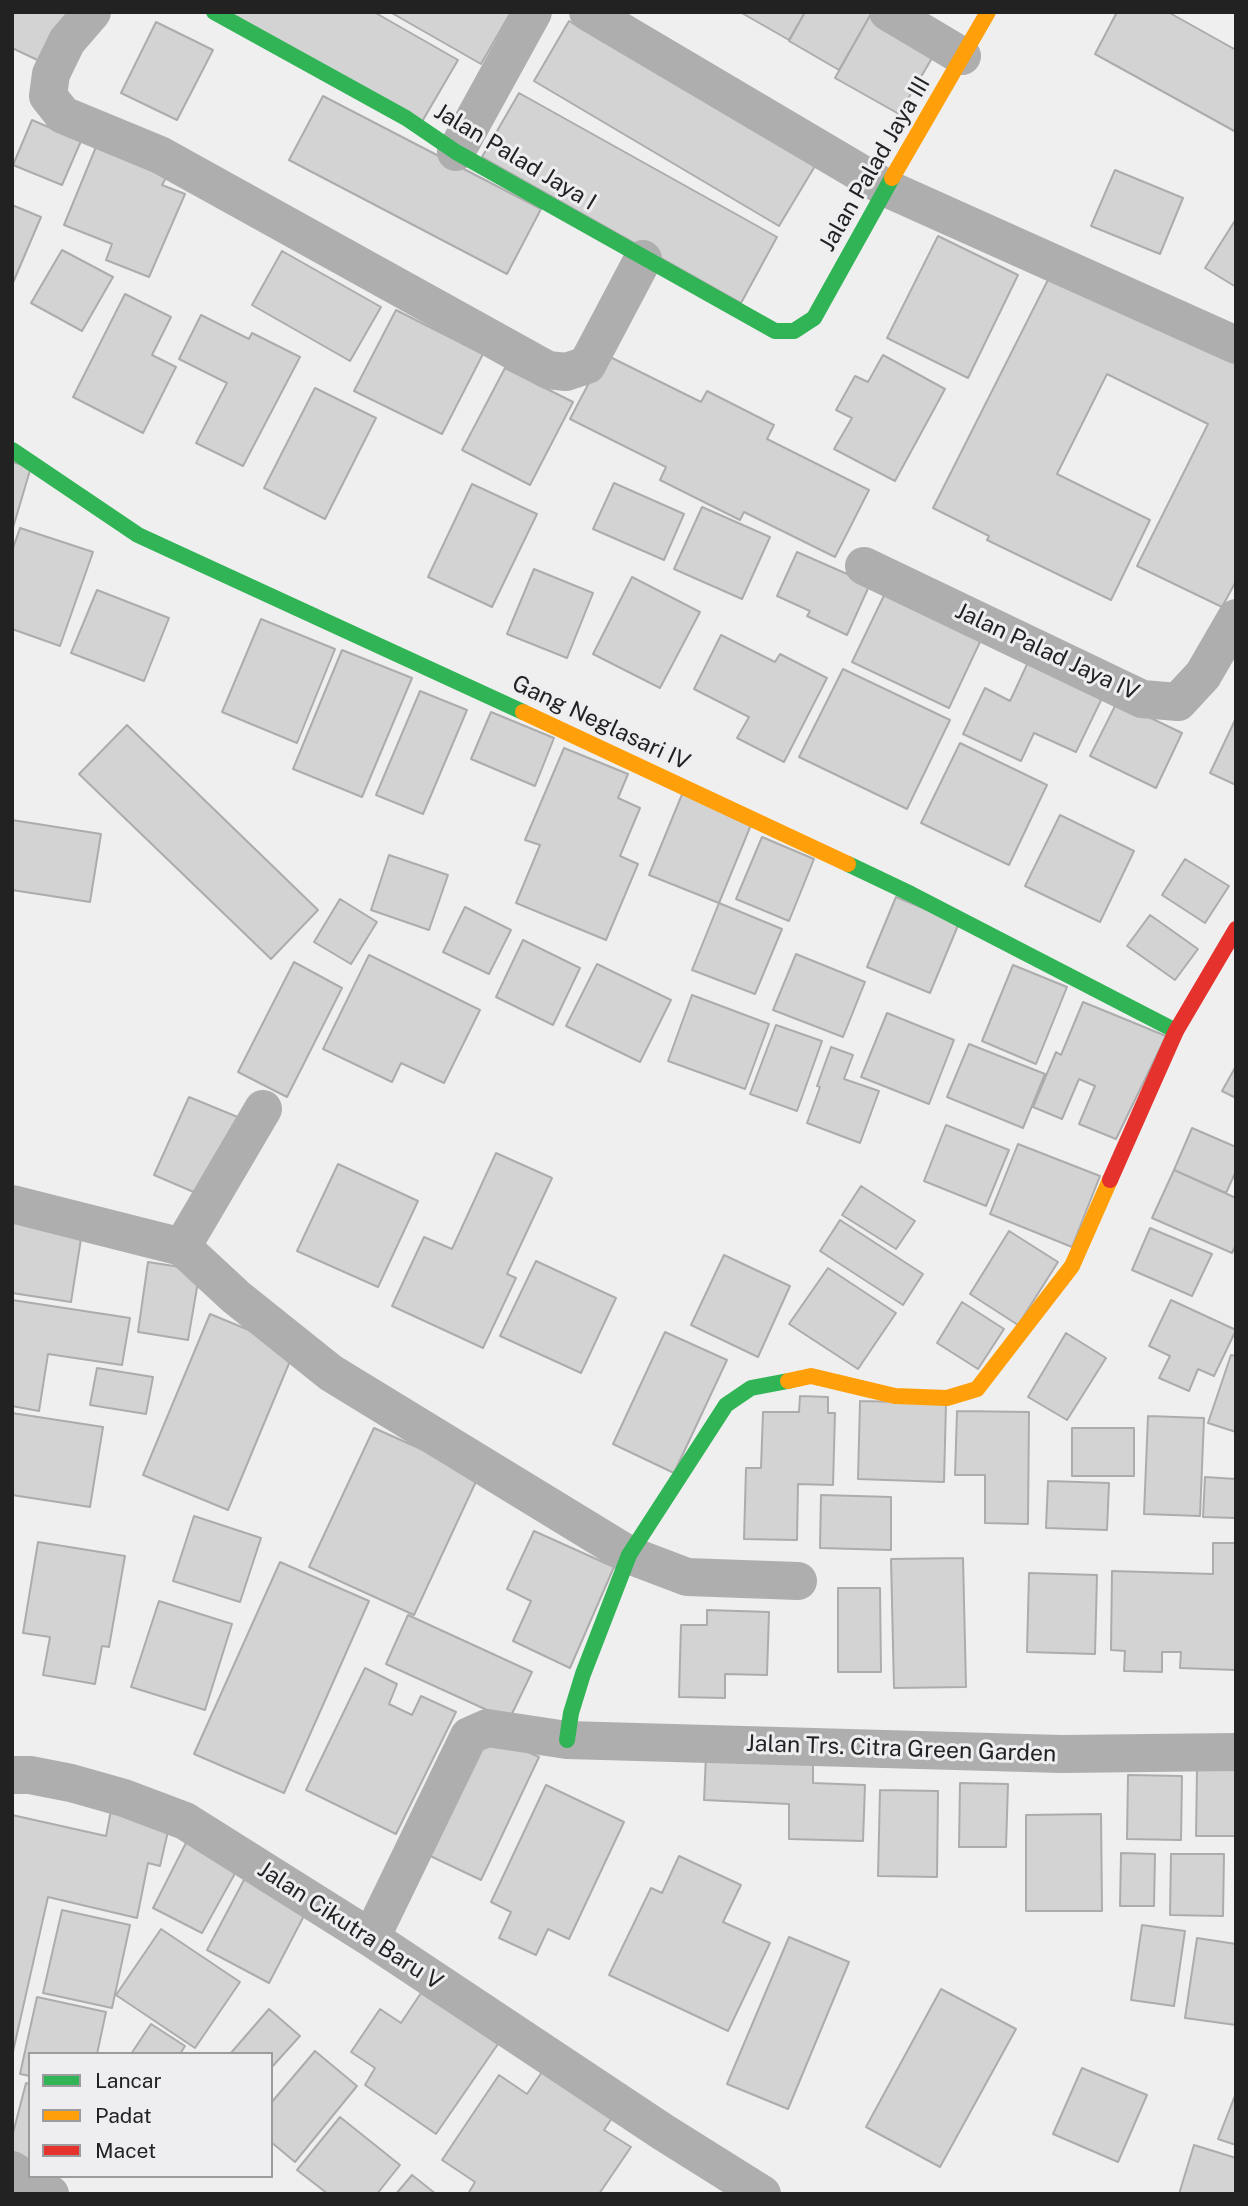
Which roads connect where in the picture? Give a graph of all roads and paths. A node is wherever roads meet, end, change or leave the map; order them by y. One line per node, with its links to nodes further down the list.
1 (92, 12): 10 (street)
2 (215, 12): 8 (street, Jalan Palad Jaya I)
3 (533, 12): 8 (street)
4 (588, 12): 9 (street)
5 (888, 12): 7 (street)
6 (988, 12): 7 (street, Jalan Palad Jaya III)
7 (962, 56): 9 (street, Jalan Palad Jaya III)
8 (456, 152): 10 (street, Jalan Palad Jaya I)
9 (886, 188): 11 (street, Jalan Palad Jaya III); 12 (street)
10 (643, 259): 11 (street, Jalan Palad Jaya I)
11 (794, 331)
12 (1236, 345)
13 (12, 450): 17 (street, Gang Neglasari IV)
14 (864, 566): 15 (street, Jalan Palad Jaya IV)
15 (1236, 618)
16 (1236, 929): 17 (street)
17 (1176, 1031): 21 (street)
18 (264, 1109): 20 (street)
19 (12, 1204): 20 (street)
20 (182, 1247): 21 (street)
21 (629, 1555): 22 (street); 23 (street)
22 (798, 1581)
23 (567, 1740): 24 (street, Jalan Trs. Citra Green Garden); 26 (street, Jalan Trs. Citra Green Garden)
24 (1236, 1752)
25 (12, 1775): 26 (street, Jalan Cikutra Baru V)
26 (371, 1938): 29 (street, Jalan Cikutra Baru V)
27 (12, 2170): 28 (street)
28 (50, 2194)
29 (762, 2194)

